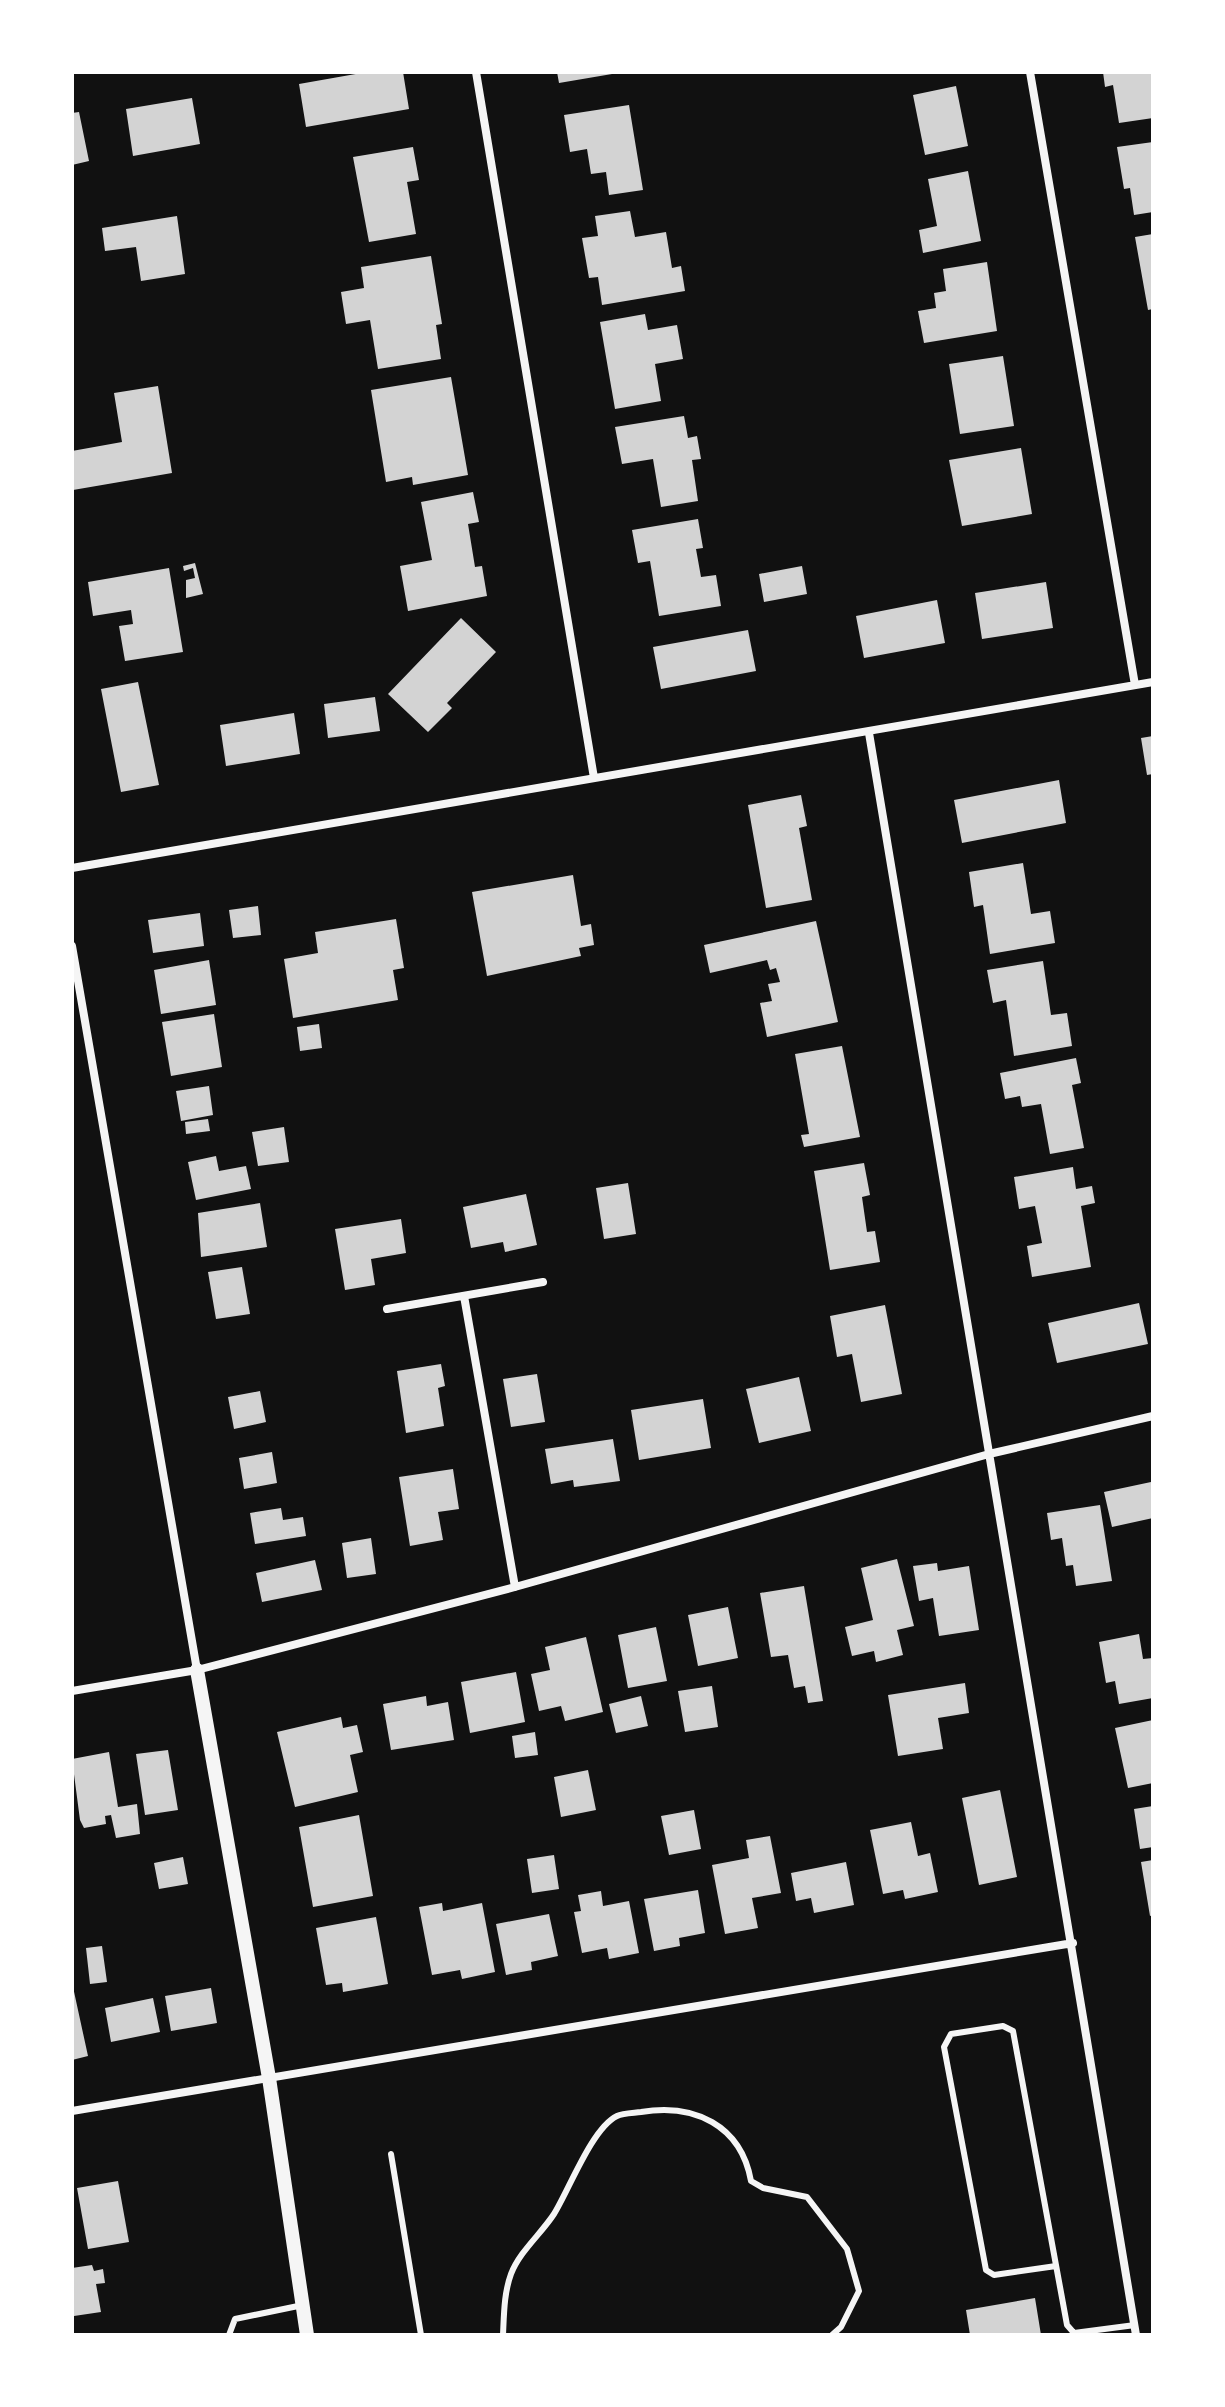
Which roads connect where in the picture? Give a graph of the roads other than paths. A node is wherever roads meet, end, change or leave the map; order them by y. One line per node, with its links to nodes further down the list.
1 (476, 72): 6 (street)
2 (1030, 72): 4 (street)
3 (1153, 682): 4 (street)
4 (1135, 685): 5 (street)
5 (869, 733): 6 (street); 13 (street)
6 (594, 778): 7 (street)
7 (72, 868)
8 (72, 946): 15 (street)
9 (543, 1282): 10 (street)
10 (464, 1296): 11 (street); 14 (street)
11 (387, 1309)
12 (1153, 1416): 13 (street)
13 (989, 1454): 14 (street); 17 (street)
14 (515, 1587): 15 (street)
15 (197, 1670): 16 (street); 18 (street)
16 (72, 1691)
17 (1073, 1943): 18 (street); 23 (street)
18 (269, 2078): 19 (street); 22 (street)
19 (72, 2111)
20 (391, 2154): 27 (lane)
21 (1056, 2266): 21 (lane); 24 (lane)
22 (303, 2305): 25 (lane); 26 (street)
23 (1135, 2330): 24 (lane)
24 (1074, 2334)
25 (229, 2335)
26 (307, 2335)
27 (421, 2335)
28 (503, 2335): 29 (lane)
29 (832, 2335)

